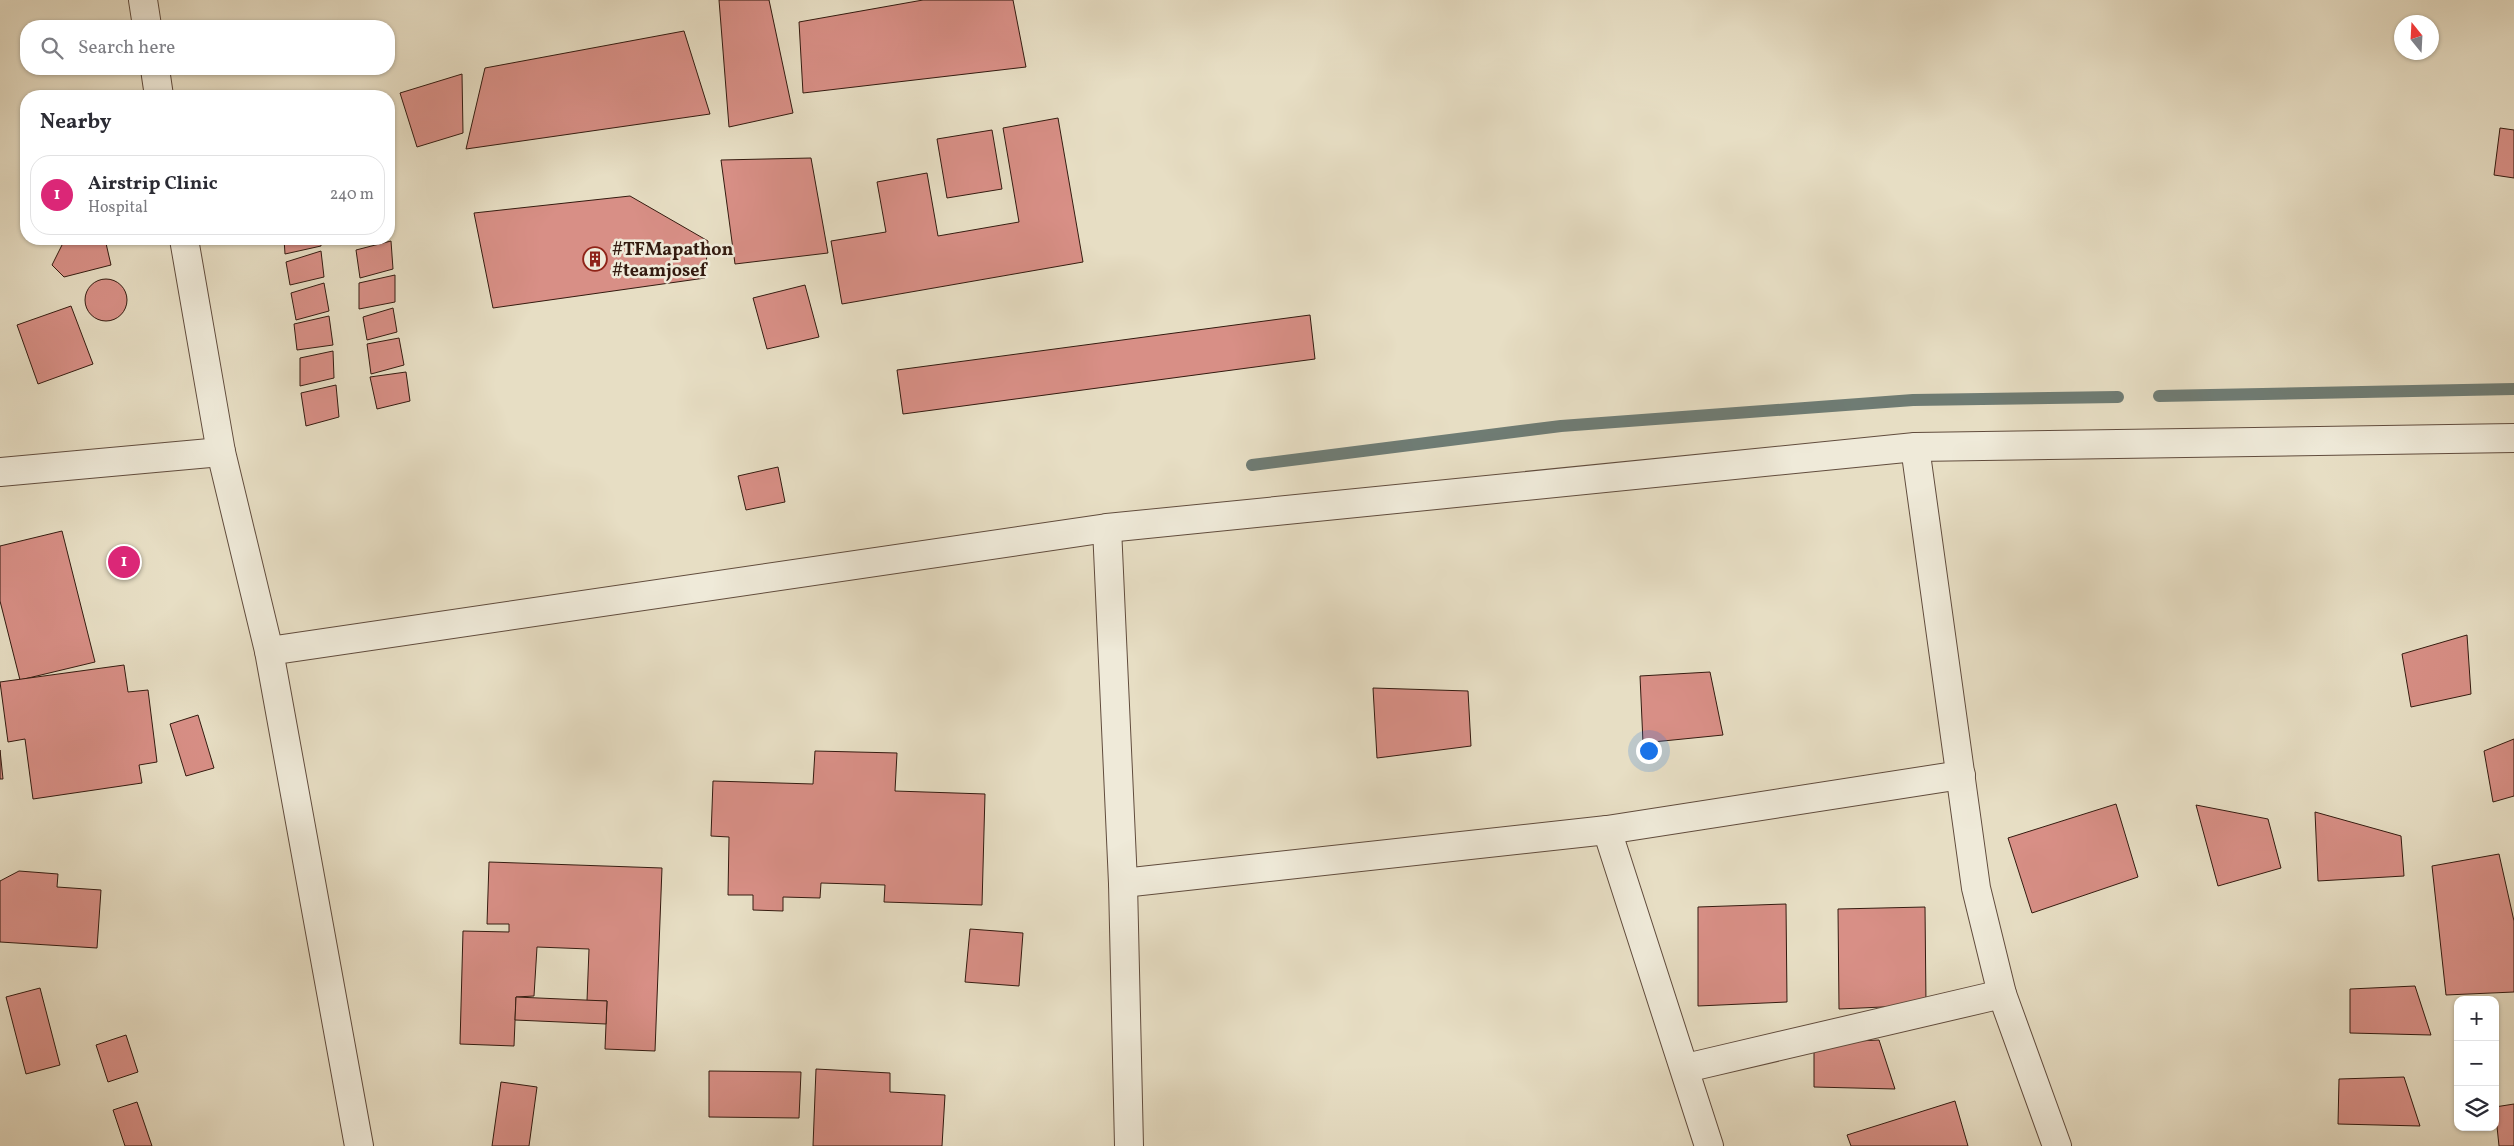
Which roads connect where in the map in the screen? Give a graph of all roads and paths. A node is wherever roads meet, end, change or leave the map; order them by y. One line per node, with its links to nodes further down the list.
1 (143, 0): 2 (street)
2 (146, 20)
3 (156, 75): 4 (street)
4 (159, 90)
5 (185, 245): 8 (street)
6 (2514, 438): 7 (street)
7 (1915, 447): 10 (street); 12 (street)
8 (221, 452): 9 (street); 11 (street)
9 (0, 472)
10 (1107, 528): 11 (street); 14 (street)
11 (269, 651): 17 (street)
12 (1961, 775): 13 (street); 15 (street)
13 (1607, 830): 14 (street); 16 (street)
14 (1123, 883): 18 (street)
15 (2002, 994): 16 (street); 20 (street)
16 (1686, 1068): 19 (street)
17 (359, 1146)
18 (1129, 1146)
19 (1709, 1146)
20 (2057, 1146)

